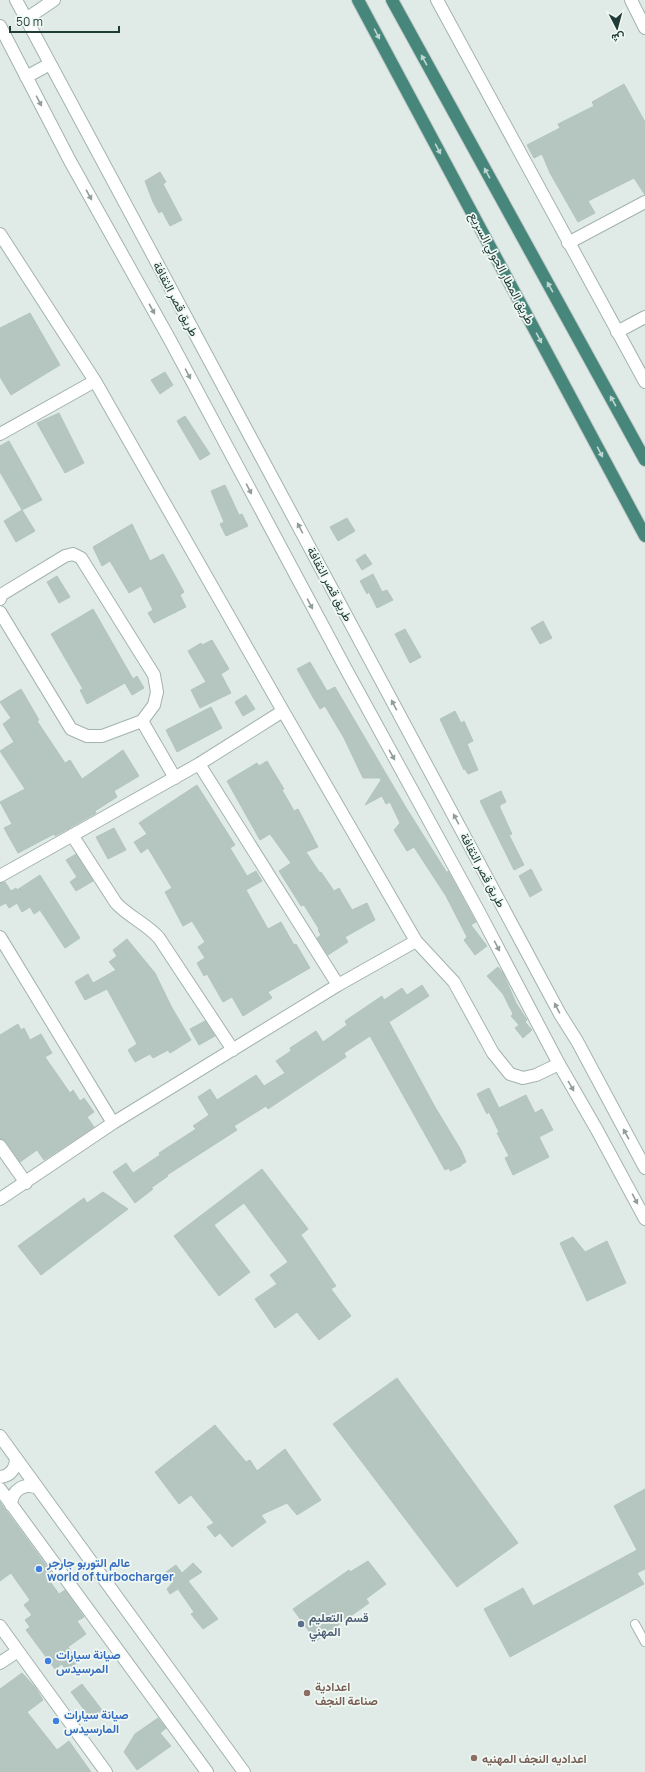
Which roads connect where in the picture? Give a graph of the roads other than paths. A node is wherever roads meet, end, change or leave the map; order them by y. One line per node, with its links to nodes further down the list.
1 (16, 0): 7 (street, طريق قصر الثقافة)
2 (54, 0): 7 (street)
3 (358, 0): 21 (highway, طريق المطار الحولي السريع, one-way to 21)
4 (392, 0): 20 (highway, one-way to 4)
5 (437, 0): 14 (street)
6 (630, 0): 9 (street)
7 (26, 19): 10 (street, طريق قصر الثقافة)
8 (0, 28): 11 (street, طريق قصر الثقافة)
9 (645, 28)
10 (50, 64): 11 (street); 37 (street, طريق قصر الثقافة, one-way to 10)
11 (26, 77): 34 (street, طريق قصر الثقافة, one-way to 34)
12 (645, 202): 14 (street)
13 (0, 234): 17 (street)
14 (568, 243): 16 (street)
15 (645, 317): 16 (street)
16 (617, 332): 18 (street)
17 (96, 381): 19 (street); 24 (street)
18 (645, 382)
19 (0, 434)
20 (645, 460)
21 (645, 536)
22 (0, 599): 25 (street)
23 (0, 612): 25 (street)
24 (283, 711): 26 (street); 31 (street)
25 (142, 721): 27 (street)
26 (199, 764): 27 (street); 32 (street)
27 (174, 778): 28 (street)
28 (72, 835): 29 (street); 33 (street)
29 (0, 876)
30 (0, 937): 35 (street)
31 (416, 941): 32 (street); 34 (street)
32 (338, 985): 33 (street)
33 (233, 1050): 35 (street)
34 (559, 1064): 40 (street, طريق قصر الثقافة, one-way to 40)
35 (113, 1123): 38 (street)
36 (0, 1146): 38 (street)
37 (645, 1168)
38 (26, 1183): 39 (street)
39 (0, 1199)
40 (645, 1219)
41 (0, 1436): 42 (street)
42 (16, 1458): 43 (street); 44 (street)
43 (0, 1477)
44 (38, 1488): 46 (street); 54 (street)
45 (0, 1489): 46 (street)
46 (11, 1505): 53 (street)
47 (635, 1624): 49 (lane)
48 (0, 1626): 50 (street)
49 (645, 1642)
50 (18, 1650): 51 (street); 52 (street)
51 (0, 1663)
52 (106, 1772)
53 (207, 1772)
54 (244, 1772)

